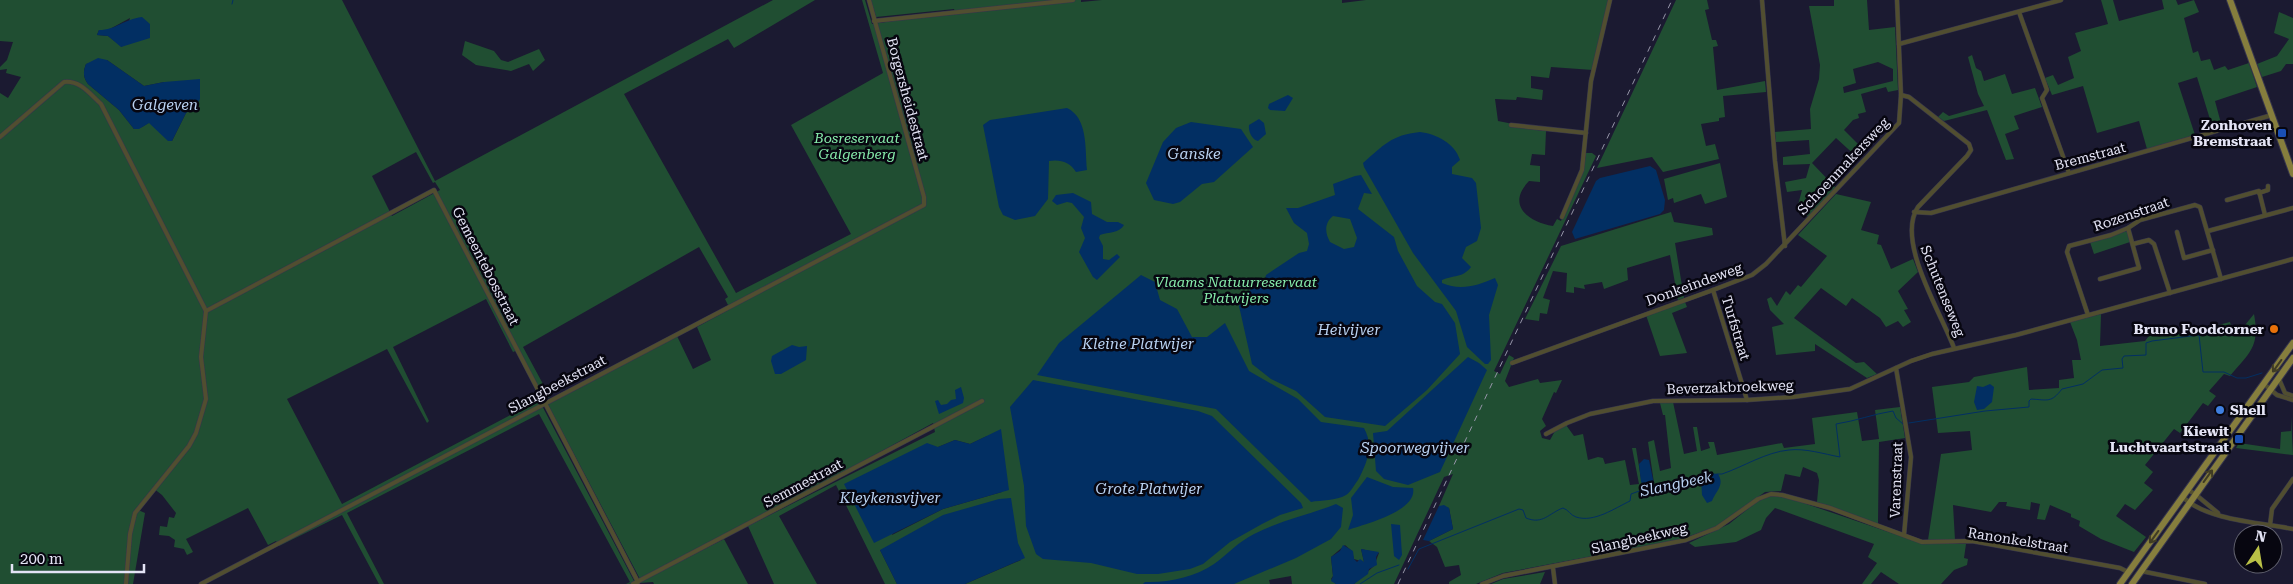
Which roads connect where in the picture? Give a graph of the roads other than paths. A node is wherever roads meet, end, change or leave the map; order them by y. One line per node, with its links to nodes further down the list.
1 (869, 0): 9 (street, Borgersheidestraat)
2 (1073, 0): 9 (street)
3 (1610, 0): 14 (street)
4 (1762, 0): 30 (street)
5 (1897, 0): 10 (street)
6 (2062, 0): 8 (street)
7 (2230, 0): 12 (main road)
8 (2019, 12): 10 (street); 16 (street)
9 (874, 20): 21 (street, Borgersheidestraat)
10 (1899, 44): 11 (street)
11 (1901, 95): 23 (street); 30 (street, Schoenmakersweg)
12 (2272, 115): 16 (street, Bremstraat); 17 (main road)
13 (1511, 125): 14 (street)
14 (1586, 133): 25 (street)
15 (0, 137): 37 (street)
16 (2069, 173): 23 (street, Bremstraat)
17 (2293, 174)
18 (2268, 186): 19 (street)
19 (2259, 193): 20 (street); 24 (street)
20 (2227, 200)
21 (924, 205): 51 (street, Slangbeekstraat)
22 (2293, 208): 24 (street)
23 (1914, 212): 40 (street, Schutenseweg)
24 (2265, 215): 27 (street)
25 (1562, 217)
26 (2128, 228): 27 (street, Rozenstraat); 29 (street); 38 (street, Rozenstraat)
27 (2208, 231): 31 (street, Rozenstraat)
28 (2177, 232): 31 (street)
29 (2133, 244): 33 (street); 36 (street)
30 (1784, 246): 35 (street, Donkeindeweg)
31 (2213, 250): 34 (street, Rozenstraat)
32 (2293, 259): 34 (street)
33 (2100, 279)
34 (2221, 279): 36 (street, Beverzakbroekweg)
35 (1713, 290): 42 (street, Donkeindeweg); 48 (street, Turfstraat)
36 (2170, 293): 38 (street, Beverzakbroekweg)
37 (206, 311): 51 (street, Gemeentebosstraat); 66 (street)
38 (2088, 315): 40 (street, Beverzakbroekweg)
39 (2293, 343): 45 (main road, one-way to 45)
40 (1954, 348): 43 (street, Beverzakbroekweg)
41 (2293, 358): 44 (main road)
42 (1512, 363)
43 (1896, 368): 48 (street, Beverzakbroekweg); 61 (street, Varenstraat)
44 (2279, 379): 46 (main road); 47 (street)
45 (2264, 384): 46 (street); 54 (main road)
46 (2271, 390): 49 (street); 55 (main road, one-way to 46)
47 (2293, 396)
48 (1747, 400): 52 (street, Beverzakbroekweg)
49 (2293, 400)
50 (982, 401): 65 (street, Semmestraat)
51 (544, 403): 65 (street, Gemeentebosstraat); 67 (street, Slangbeekstraat)
52 (1546, 434)
53 (2293, 479): 60 (street)
54 (2188, 490): 55 (street); 56 (main road)
55 (2196, 494): 57 (main road); 58 (street)
56 (2183, 497): 57 (street); 64 (main road, one-way to 64)
57 (2189, 503): 58 (street); 63 (main road)
58 (2220, 515): 59 (street)
59 (2265, 524)
60 (2270, 524)
61 (1904, 535): 62 (street, Slangbeekweg); 64 (street, Ranonkelstraat)
62 (1553, 568): 68 (street, Slangbeekweg); 69 (street)
63 (2141, 571): 71 (main road); 72 (street)
64 (2128, 572): 70 (main road)
65 (636, 583)
66 (126, 584)
67 (201, 584)
68 (1482, 584)
69 (1555, 584)
70 (2120, 584)
71 (2132, 584)
72 (2205, 584)

